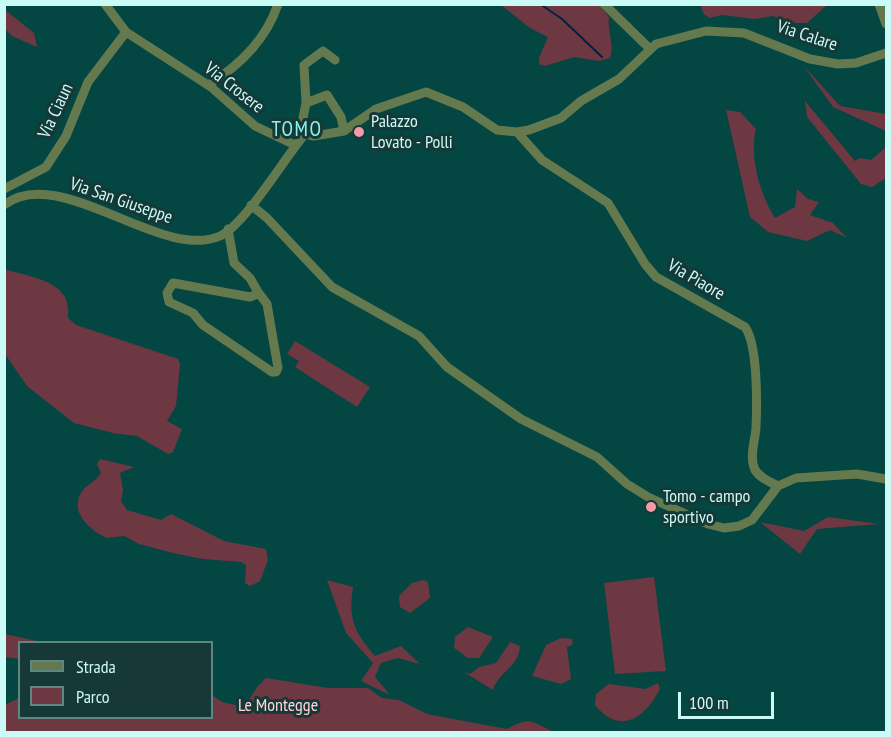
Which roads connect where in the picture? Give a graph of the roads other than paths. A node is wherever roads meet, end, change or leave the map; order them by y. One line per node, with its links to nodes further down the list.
1 (105, 4): 6 (street)
2 (278, 4): 10 (street)
3 (603, 4): 7 (street)
4 (879, 4): 5 (street)
5 (886, 24)
6 (126, 32): 10 (street, Via Crosere); 16 (street, Via Ciaun)
7 (649, 48): 8 (street, Via Calare); 13 (street)
8 (886, 53)
9 (335, 60): 11 (street)
10 (208, 85): 15 (street, Via Crosere)
11 (306, 103): 12 (street); 14 (street)
12 (344, 131): 13 (street); 14 (street)
13 (517, 132): 22 (street, Via Piaore)
14 (305, 134): 15 (street, Via San Giuseppe)
15 (295, 145): 18 (street, Via San Giuseppe)
16 (4, 189)
17 (4, 204): 19 (street, Via San Giuseppe)
18 (251, 205): 19 (street, Via San Giuseppe); 22 (street)
19 (228, 229): 20 (street)
20 (258, 292): 20 (street)
21 (886, 479): 22 (street)
22 (778, 486)

